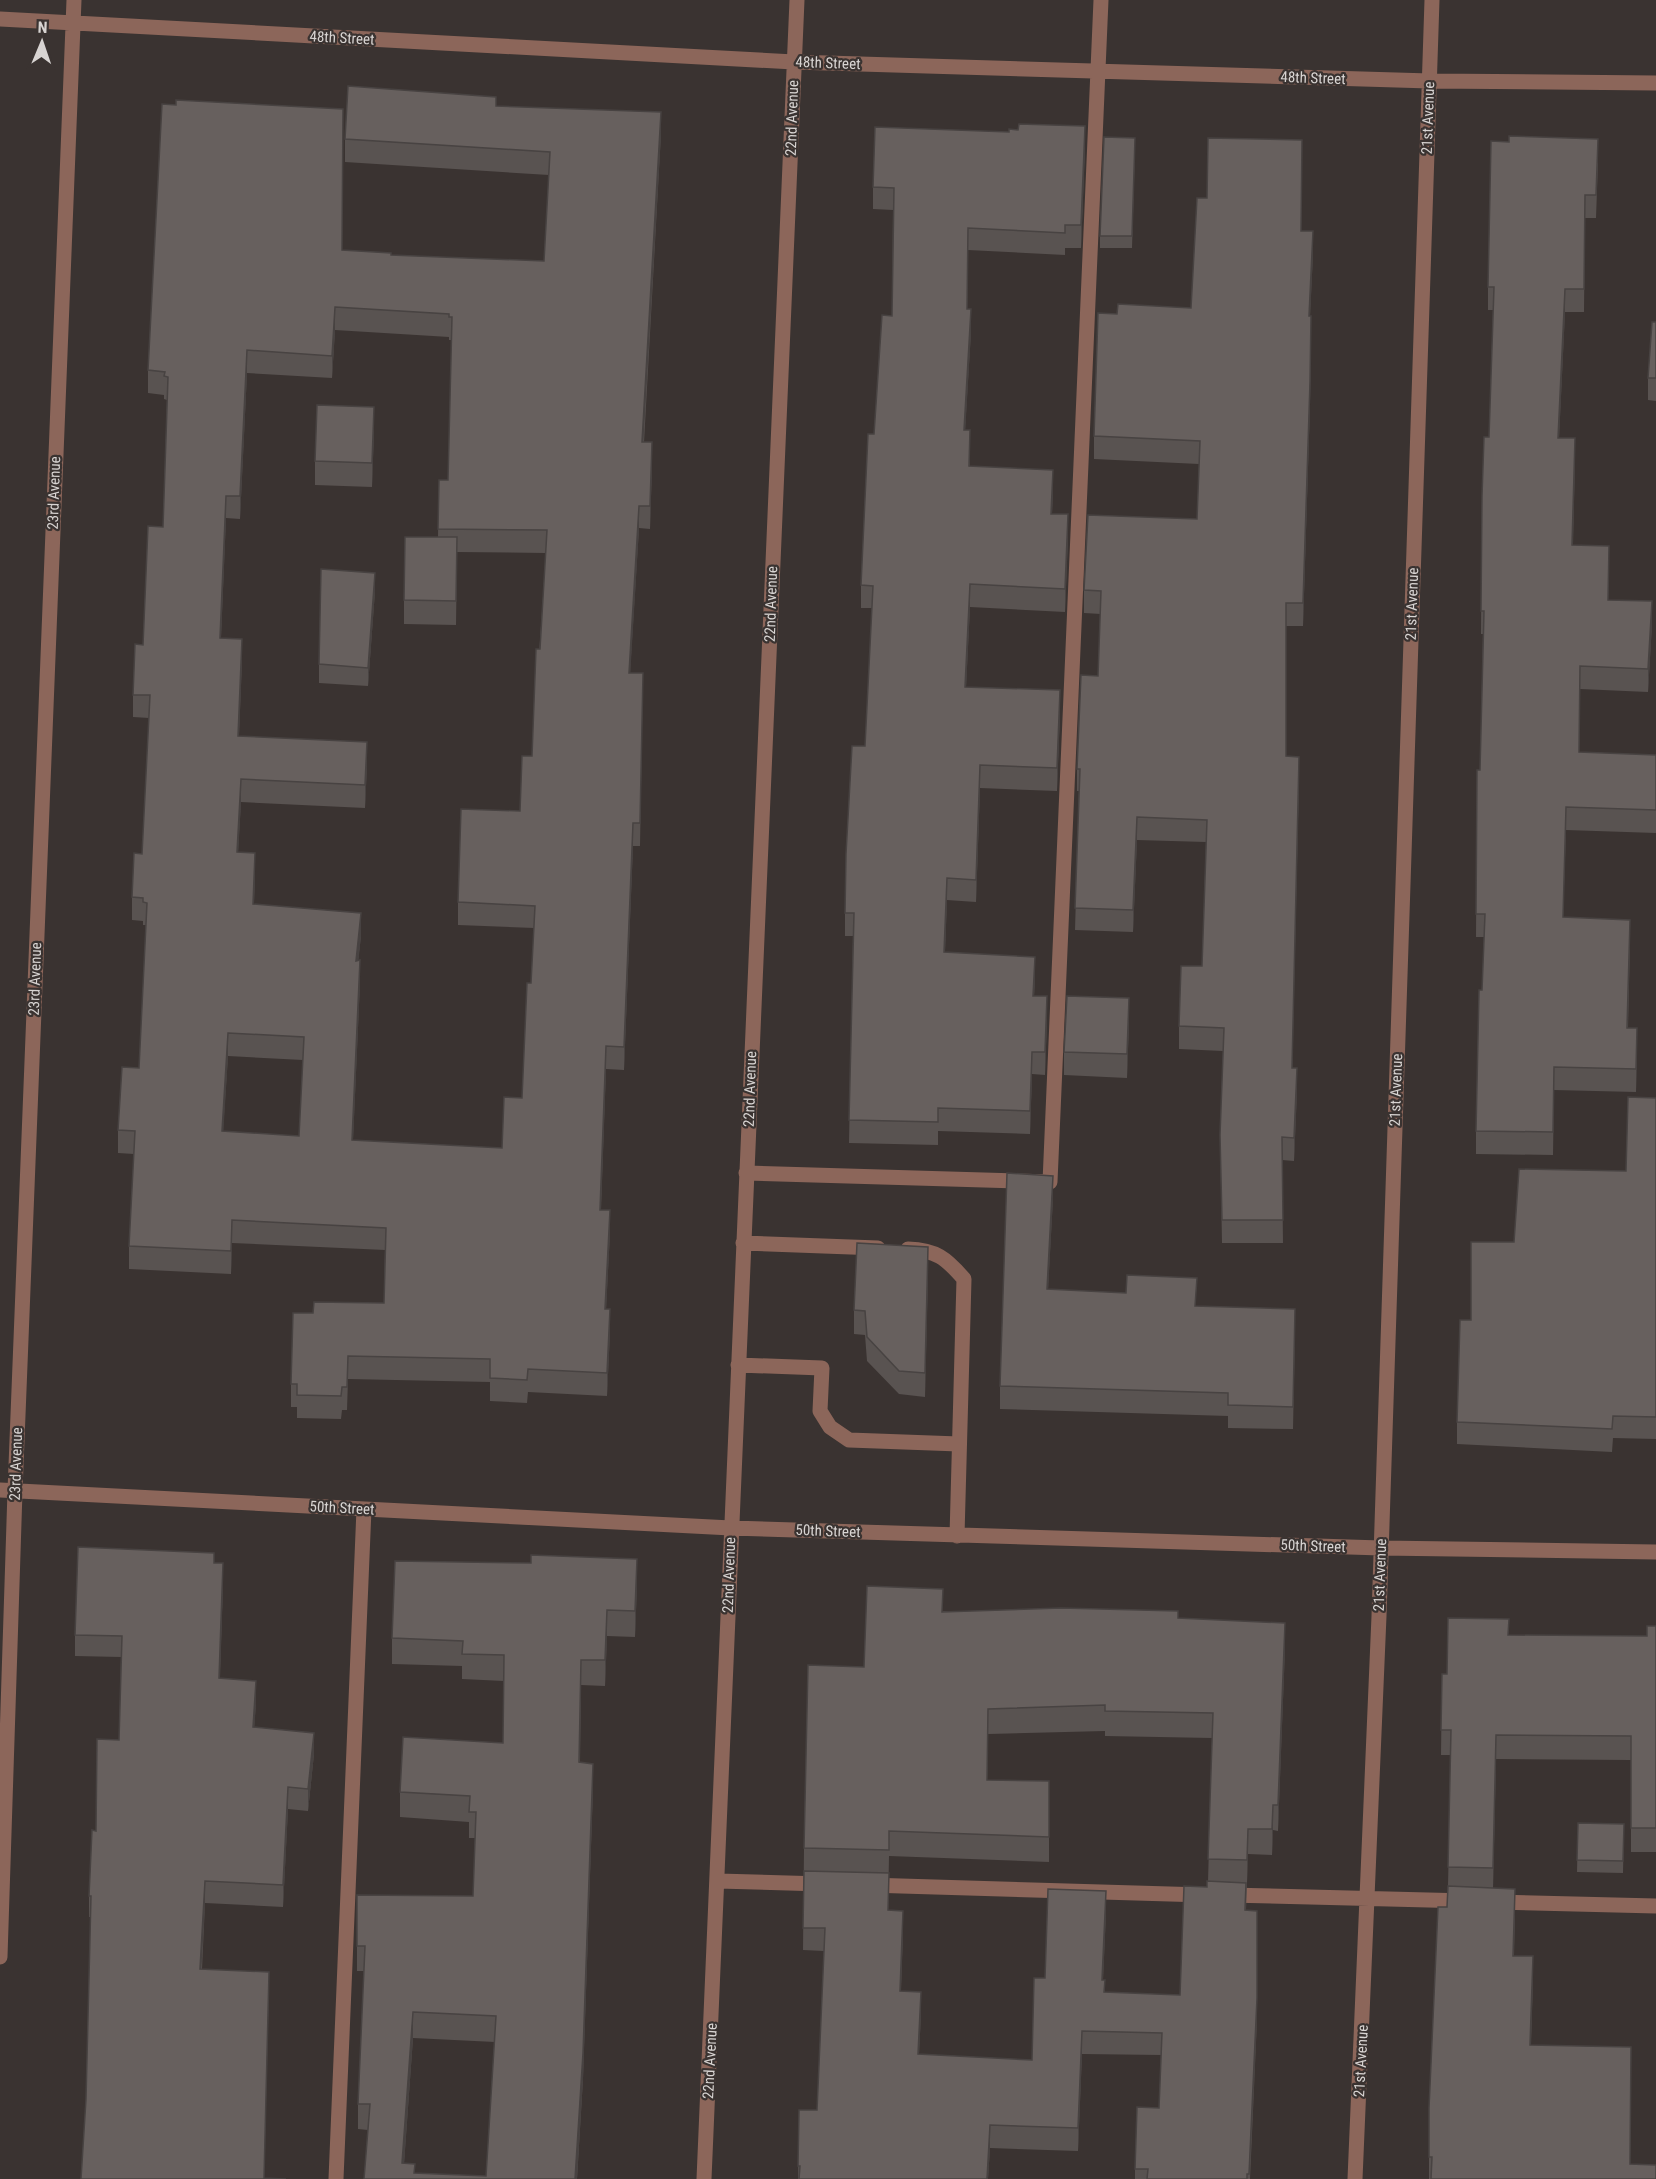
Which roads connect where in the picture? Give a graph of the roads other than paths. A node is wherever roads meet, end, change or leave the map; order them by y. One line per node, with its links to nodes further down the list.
1 (74, 0): 6 (street, 23rd Avenue)
2 (796, 0): 7 (street, 22nd Avenue)
3 (1101, 0): 8 (street)
4 (1432, 0): 9 (street, 21st Avenue)
5 (0, 19): 6 (street, 48th Street)
6 (73, 24): 7 (street, 48th Street); 15 (street, 23rd Avenue)
7 (794, 62): 8 (street, 48th Street); 11 (street, 22nd Avenue)
8 (1099, 71): 9 (street, 48th Street); 11 (street)
9 (1430, 81): 10 (street, 48th Street); 19 (street, 21st Avenue)
10 (1656, 82)
11 (746, 1173): 12 (street, 22nd Avenue)
12 (743, 1243): 13 (street, 22nd Avenue); 14 (street)
13 (738, 1365): 14 (street); 17 (street, 22nd Avenue)
14 (959, 1444): 18 (street)
15 (8, 1490): 16 (street, 50th Street); 24 (street, 23rd Avenue)
16 (364, 1509): 17 (street, 50th Street); 25 (street)
17 (731, 1528): 18 (street, 50th Street); 21 (street, 22nd Avenue)
18 (957, 1536): 19 (street, 50th Street)
19 (1381, 1548): 20 (street, 50th Street); 22 (street, 21st Avenue)
20 (1656, 1552)
21 (718, 1881): 22 (street); 26 (street, 22nd Avenue)
22 (1368, 1899): 23 (street); 27 (street, 21st Avenue)
23 (1656, 1905)
24 (0, 1957)
25 (336, 2179)
26 (704, 2179)
27 (1355, 2179)

